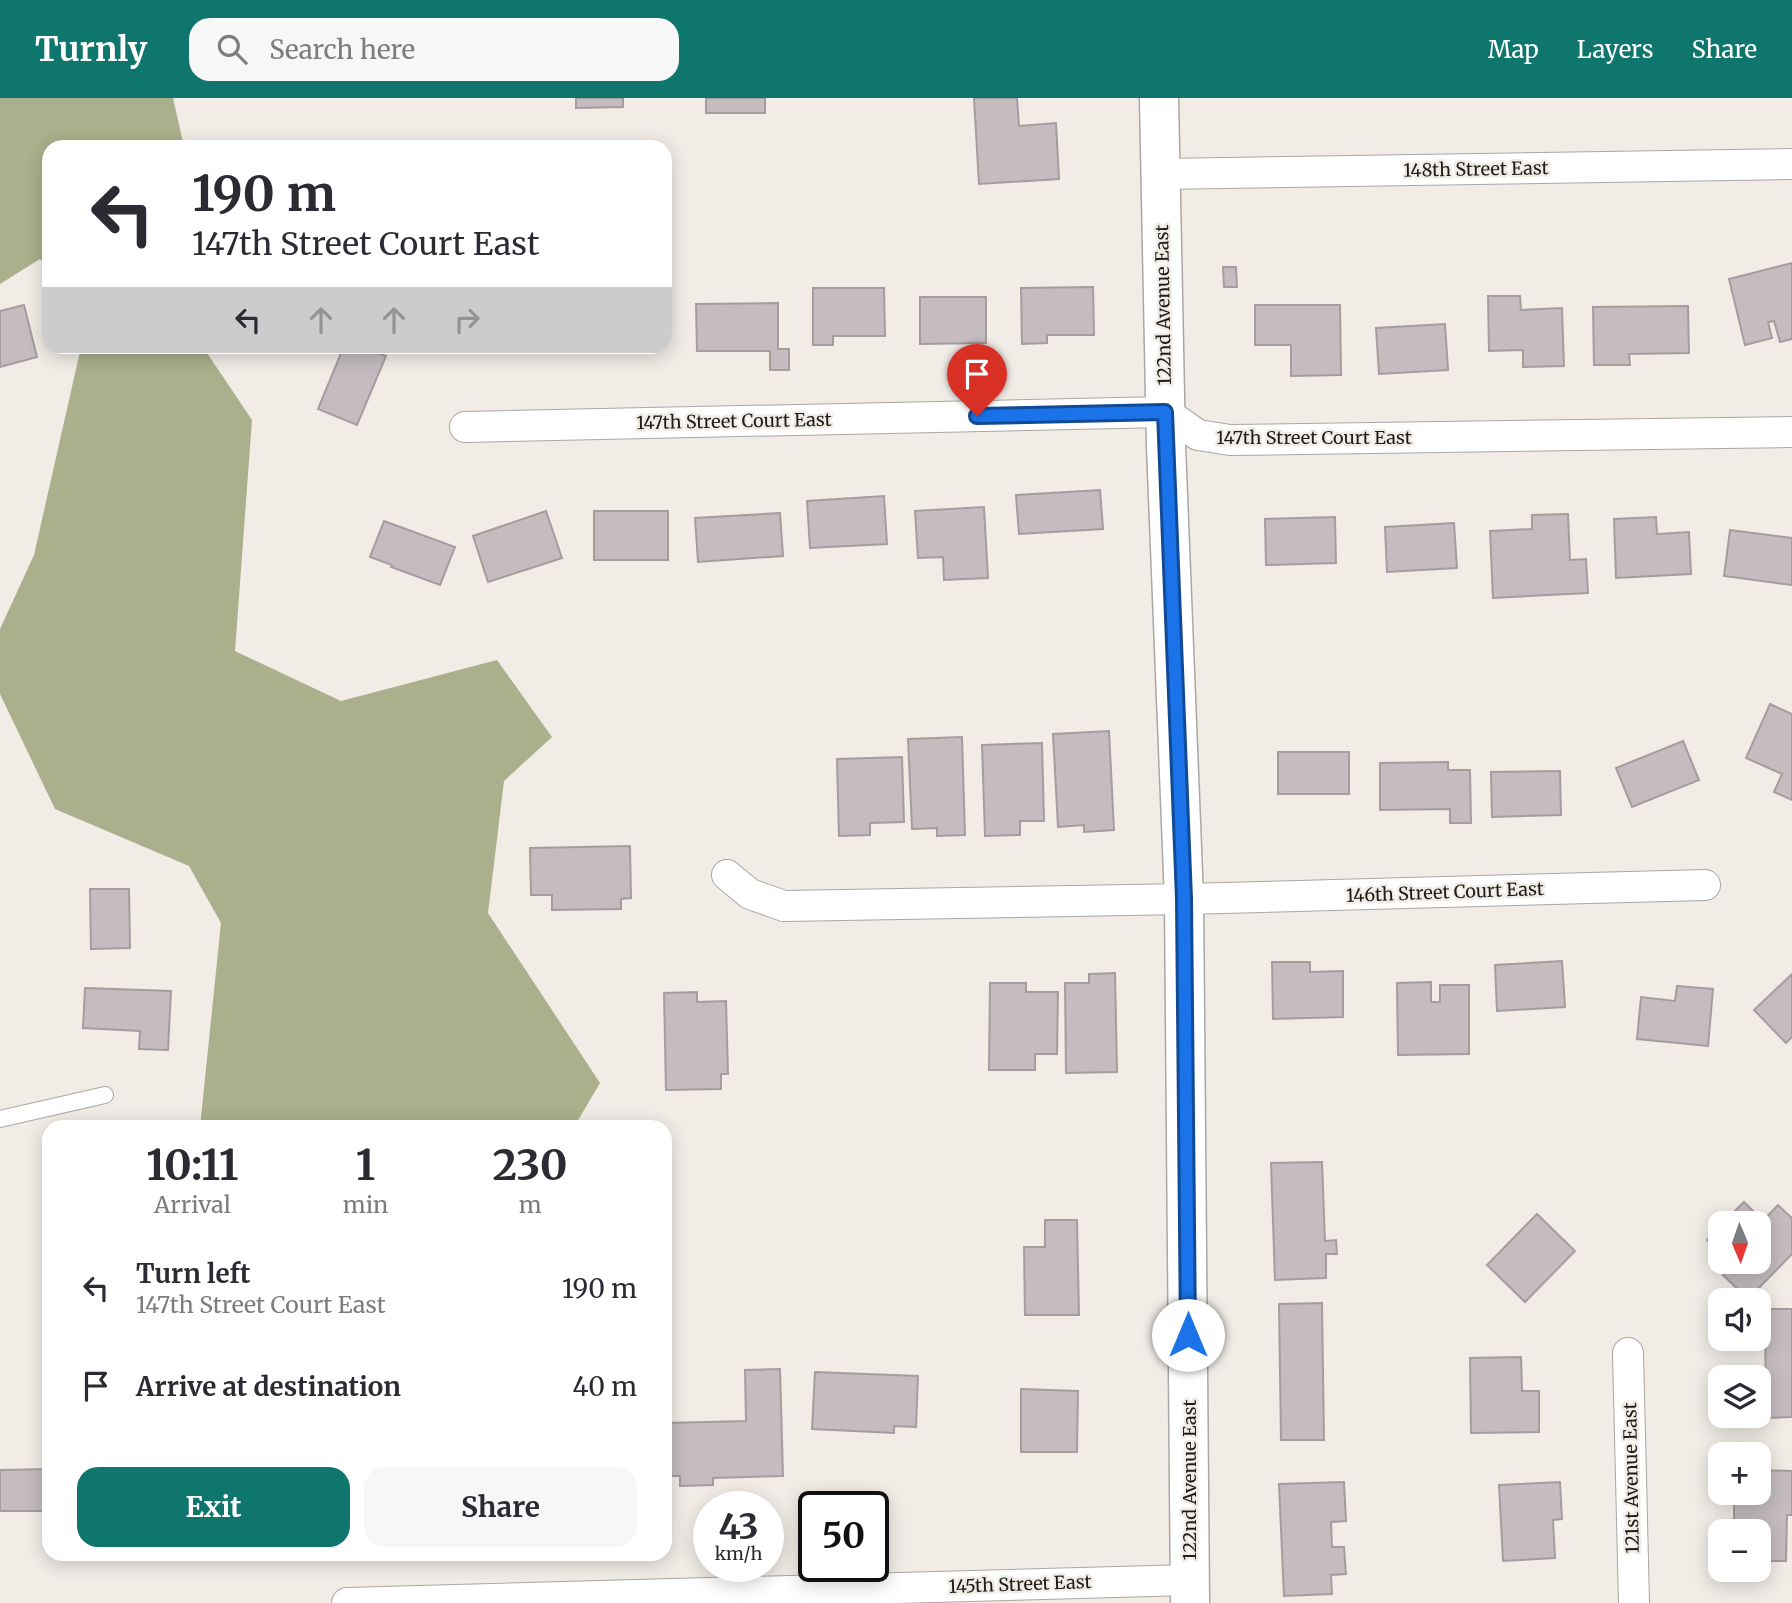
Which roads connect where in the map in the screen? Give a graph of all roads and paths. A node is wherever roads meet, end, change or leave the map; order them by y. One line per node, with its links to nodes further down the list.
1 (1159, 98): 3 (main road, 122nd Avenue East)
2 (1792, 164): 3 (street, 148th Street East)
3 (1161, 174): 4 (main road, 122nd Avenue East)
4 (1165, 412): 5 (street, 147th Street Court East); 6 (street, 147th Street Court East); 9 (main road, 122nd Avenue East)
5 (465, 427)
6 (1792, 432)
7 (727, 875): 9 (street, 146th Street Court East)
8 (1705, 885): 9 (street, 146th Street Court East)
9 (1184, 899): 13 (main road, 122nd Avenue East)
10 (105, 1095): 11 (lane)
11 (0, 1119)
12 (1628, 1353): 15 (street, 121st Avenue East)
13 (1190, 1591): 14 (street, 145th Street East)
14 (347, 1603)
15 (1634, 1603)

